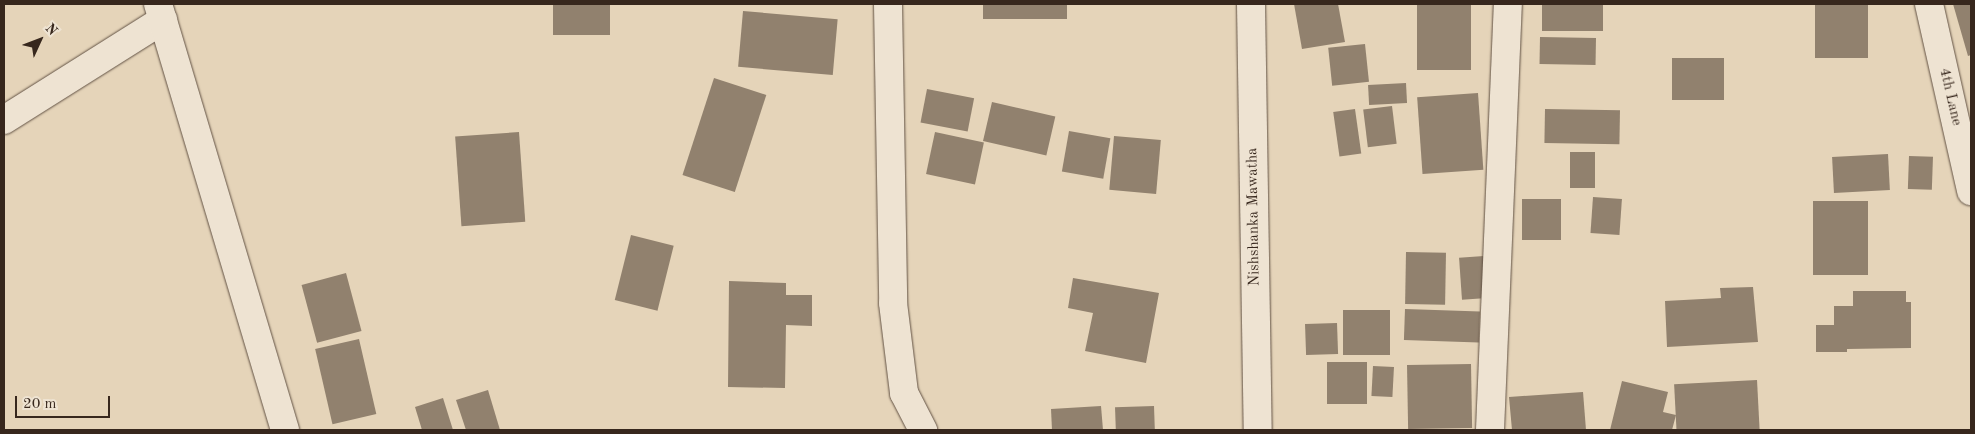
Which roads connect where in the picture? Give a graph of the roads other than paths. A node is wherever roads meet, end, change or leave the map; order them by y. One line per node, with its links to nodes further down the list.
1 (888, 4): 9 (street)
2 (1251, 4): 10 (street, Nishshanka Mawatha)
3 (1508, 4): 11 (street)
4 (1929, 4): 7 (street, 4th Lane)
5 (161, 12): 6 (street); 8 (street)
6 (4, 120)
7 (1971, 191)
8 (285, 430)
9 (923, 430)
10 (1258, 430)
11 (1490, 430)

